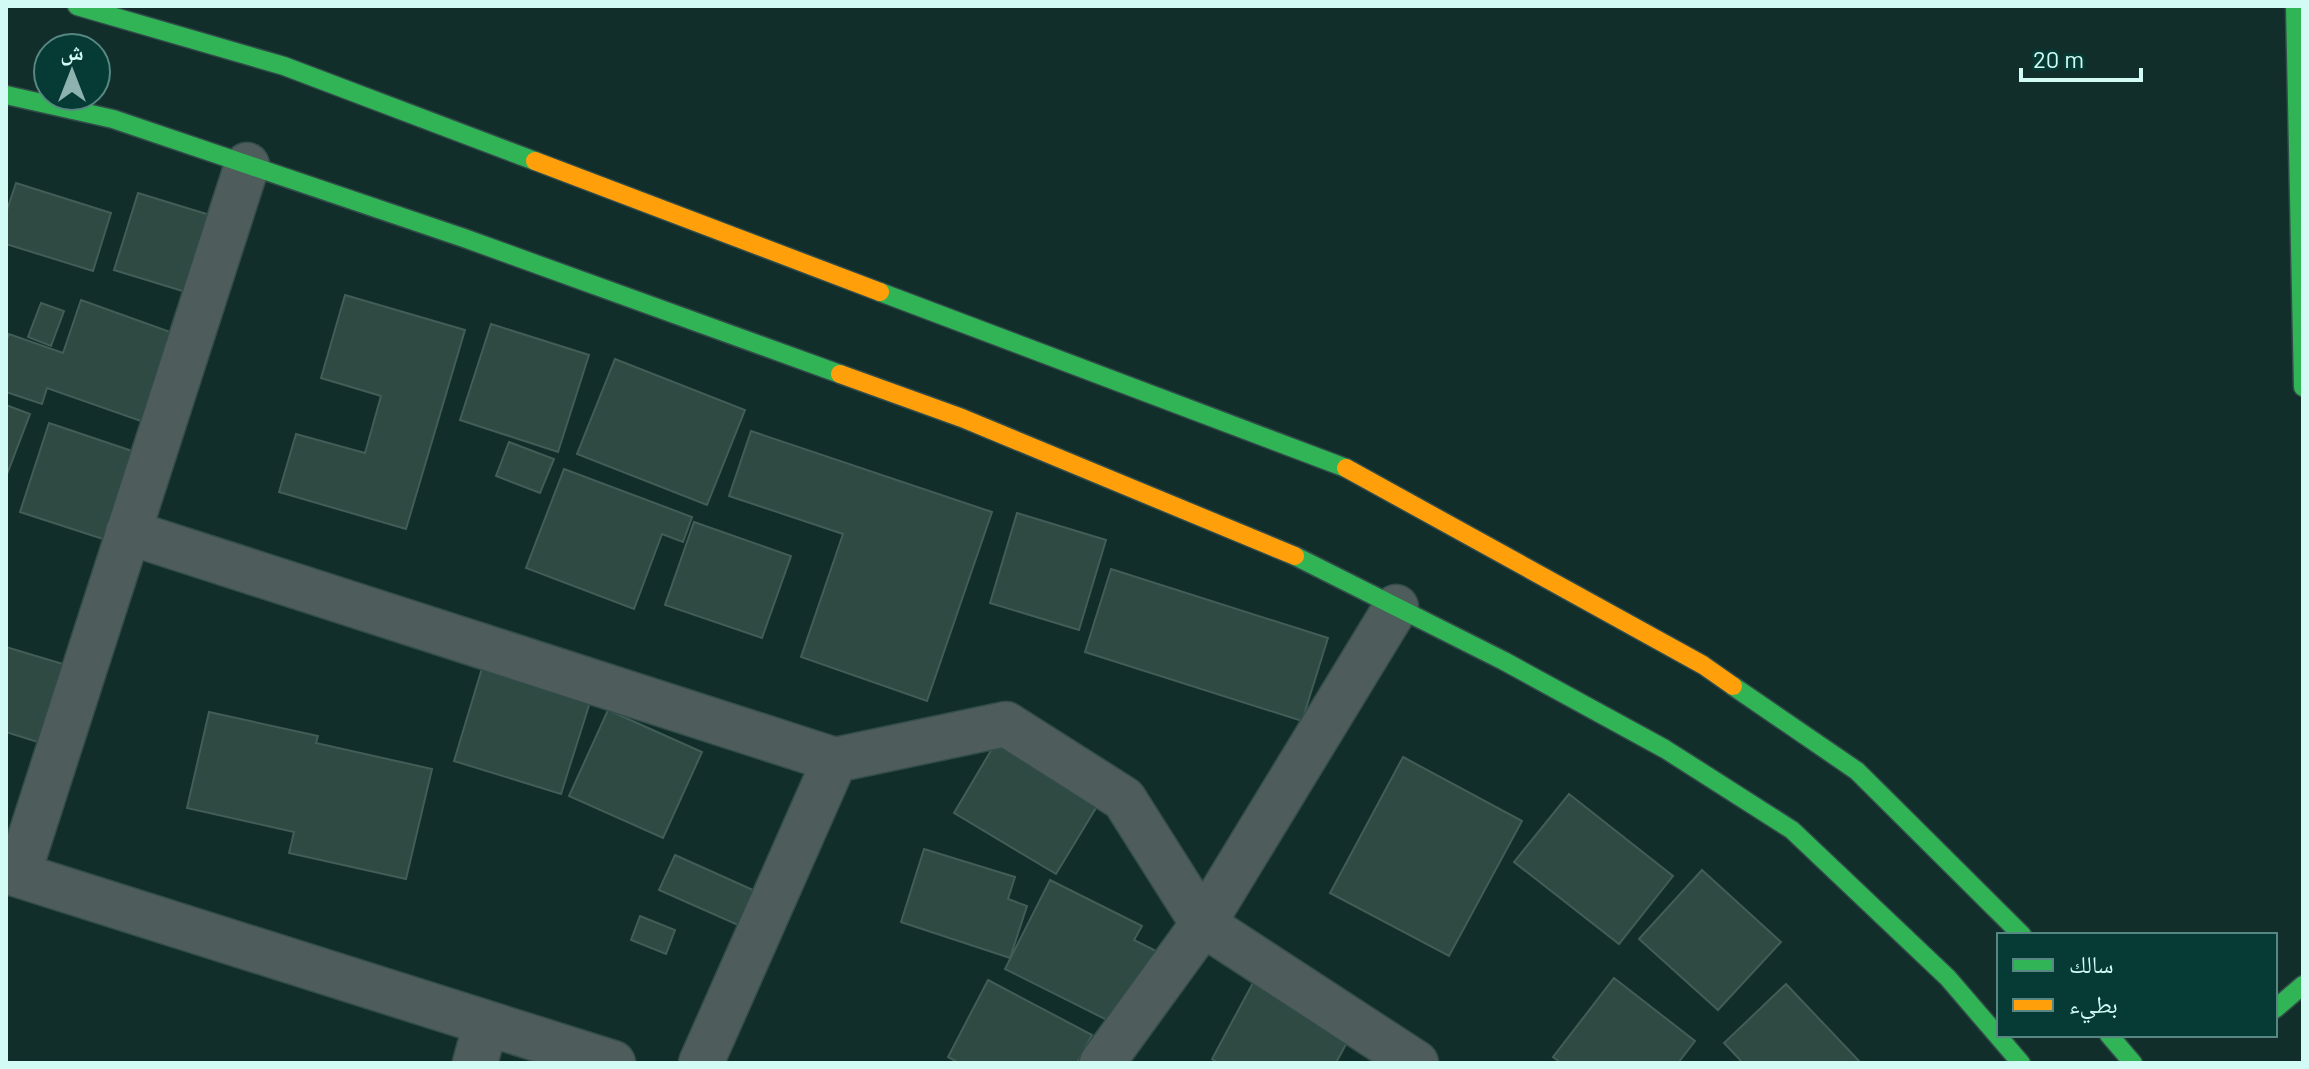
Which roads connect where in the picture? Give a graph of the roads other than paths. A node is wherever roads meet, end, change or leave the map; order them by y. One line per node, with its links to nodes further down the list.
1 (77, 6): 12 (main road)
2 (2295, 6): 5 (main road)
3 (6, 95): 4 (main road)
4 (247, 165): 7 (street); 8 (main road)
5 (2302, 347): 6 (main road)
6 (2303, 387)
7 (128, 532): 9 (street); 10 (street)
8 (1396, 607): 11 (street); 15 (main road)
9 (835, 760): 11 (street); 20 (street)
10 (12, 873): 18 (street)
11 (1203, 924): 21 (street); 22 (street)
12 (2020, 933)
13 (2303, 985): 14 (main road)
14 (2277, 1007)
15 (1997, 1035)
16 (1999, 1037): 23 (main road)
17 (2111, 1037): 24 (main road)
18 (480, 1043): 19 (street)
19 (613, 1063)
20 (701, 1063)
21 (1102, 1063)
22 (1416, 1063)
23 (2021, 1063)
24 (2133, 1063)

